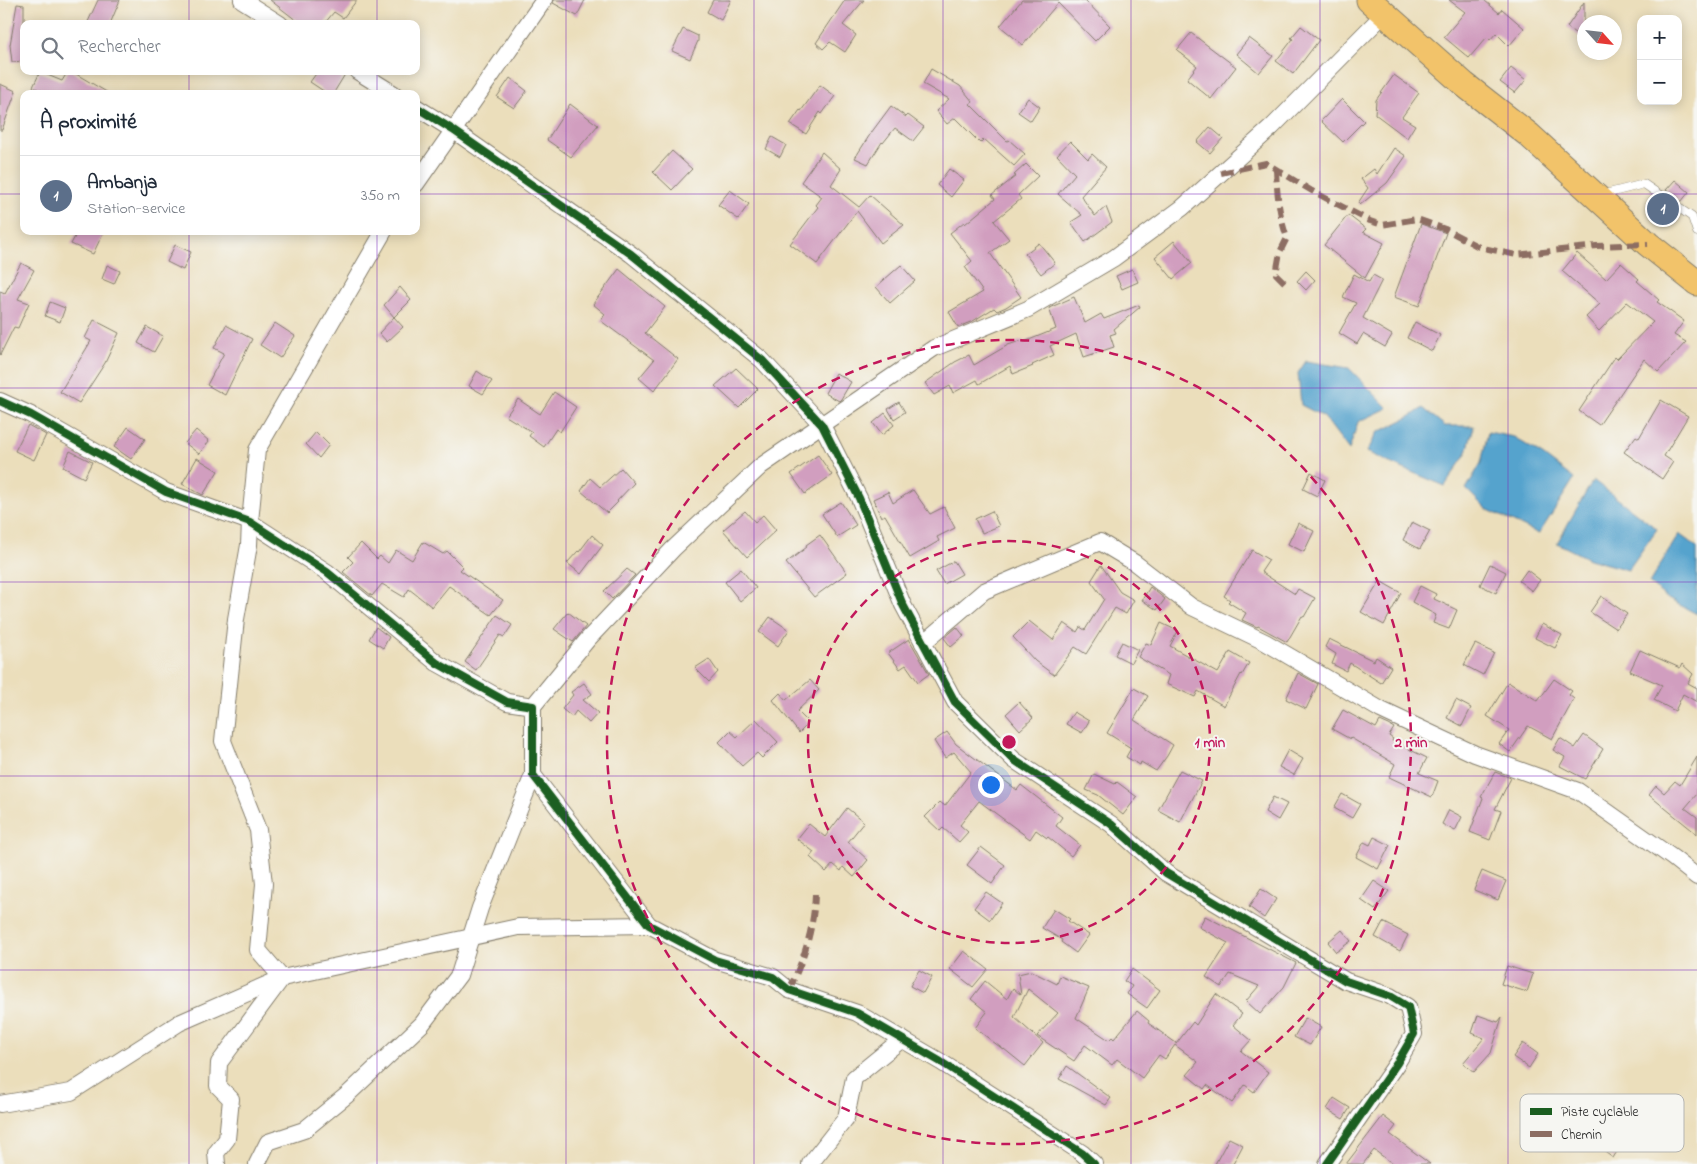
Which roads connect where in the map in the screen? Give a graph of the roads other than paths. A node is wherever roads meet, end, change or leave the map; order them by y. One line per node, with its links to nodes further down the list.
1 (242, 0): 4 (street)
2 (544, 0): 8 (street)
3 (1377, 6): 10 (main road); 15 (street)
4 (274, 20)
5 (363, 75): 6 (street)
6 (388, 90)
7 (420, 109): 8 (street)
8 (453, 130): 9 (street); 15 (street)
9 (420, 178)
10 (1598, 196): 11 (lane); 13 (main road)
11 (1697, 232)
12 (382, 235): 16 (street)
13 (1697, 283)
14 (0, 400): 16 (street)
15 (822, 425): 17 (street); 18 (street)
16 (250, 522): 18 (street); 23 (street)
17 (923, 643): 20 (street); 30 (street)
18 (532, 706): 19 (street)
19 (533, 775): 21 (street); 22 (street)
20 (1697, 877)
21 (649, 925): 22 (street); 24 (street)
22 (470, 938): 23 (street); 27 (street)
23 (282, 978): 25 (street); 26 (street)
24 (902, 1039): 28 (street); 29 (street)
25 (0, 1104)
26 (217, 1164)
27 (258, 1164)
28 (810, 1164)
29 (1094, 1164)
30 (1327, 1164)

